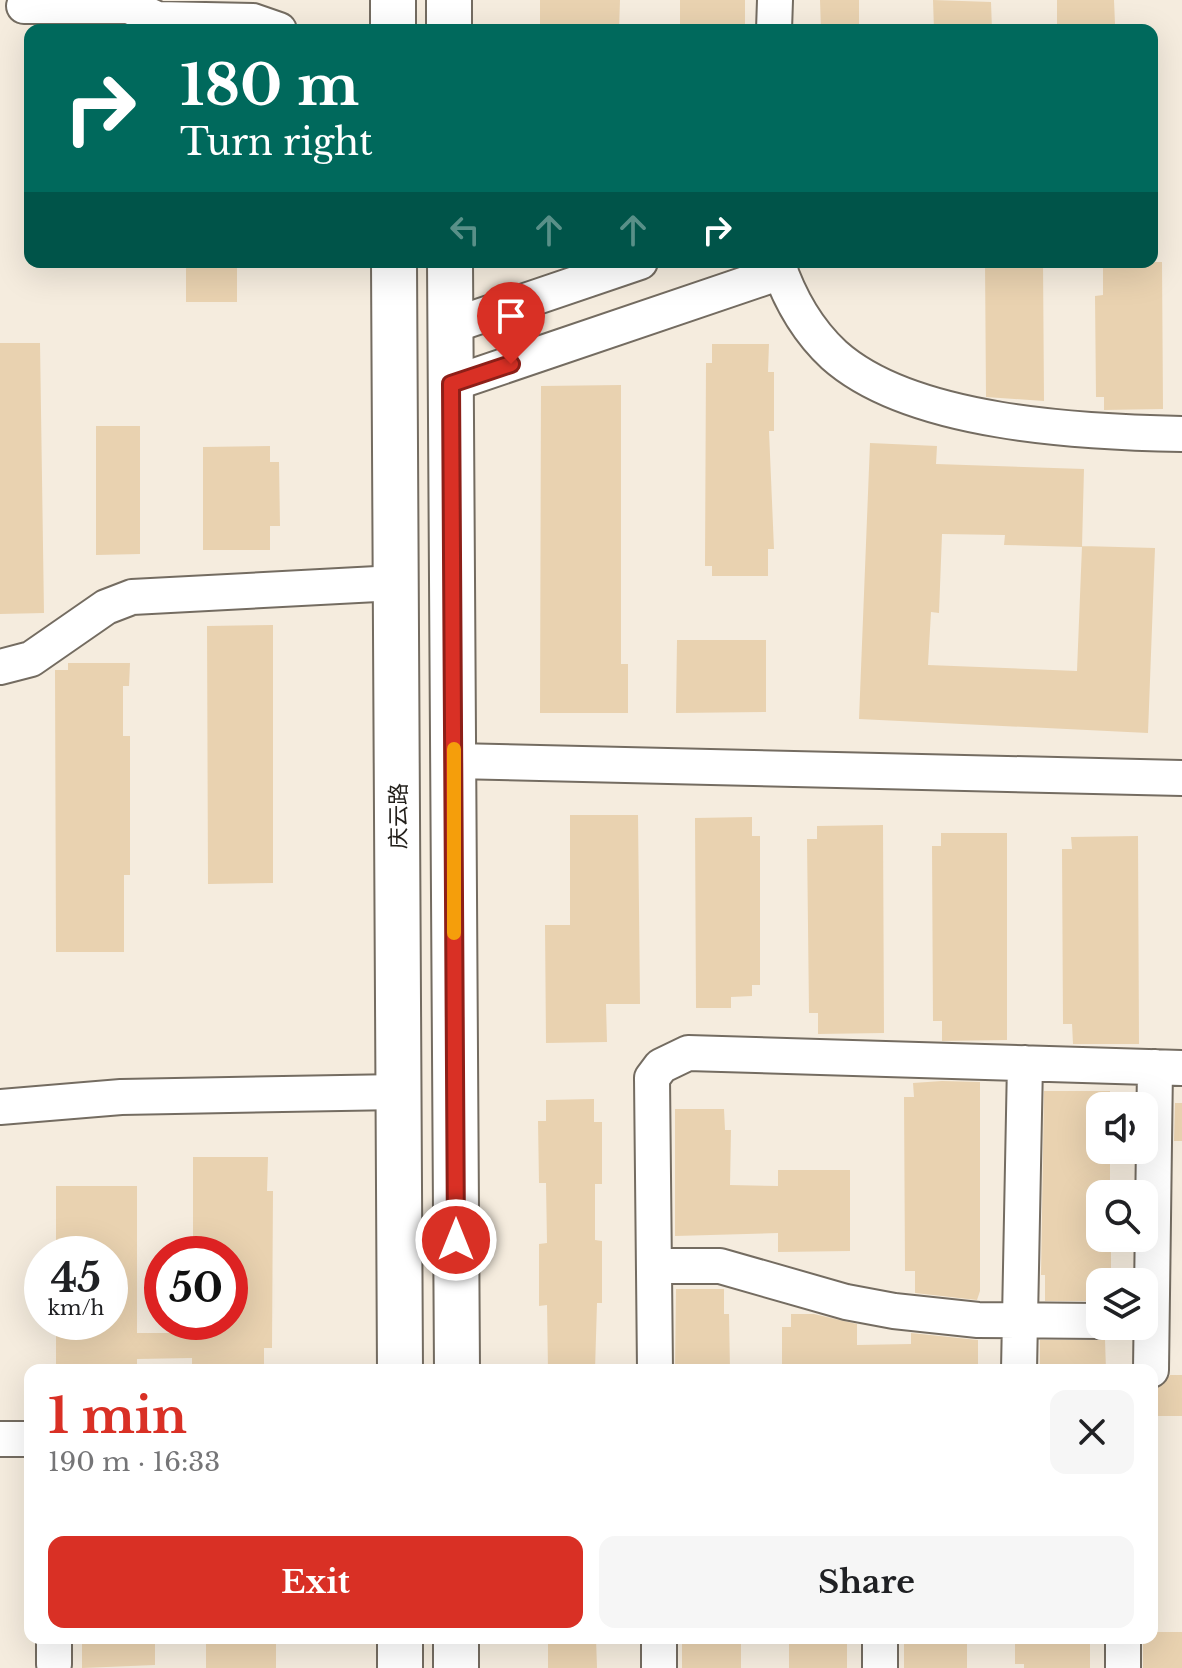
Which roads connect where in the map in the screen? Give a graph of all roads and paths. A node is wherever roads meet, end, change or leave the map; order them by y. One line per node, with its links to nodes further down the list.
1 (393, 0): 6 (main road)
2 (449, 0): 7 (main road)
3 (775, 0): 8 (street)
4 (24, 6): 5 (street)
5 (262, 24)
6 (393, 24)
7 (449, 24)
8 (774, 24)
9 (394, 268): 17 (main road, 庆云路)
10 (450, 268): 14 (main road)
11 (622, 268): 14 (street)
12 (776, 268): 15 (street)
13 (779, 268): 16 (street)
14 (451, 326): 15 (main road)
15 (451, 384): 19 (main road)
16 (1182, 434)
17 (396, 583): 18 (street); 23 (main road, 庆云路)
18 (0, 667)
19 (454, 761): 20 (street); 30 (main road)
20 (1182, 778)
21 (1025, 1063): 22 (street); 25 (street); 26 (street)
22 (1168, 1067): 28 (street)
23 (399, 1092): 24 (street); 29 (main road, 庆云路)
24 (0, 1107)
25 (654, 1266): 26 (street); 31 (street)
26 (1020, 1320): 27 (street); 32 (street)
27 (1086, 1321)
28 (1159, 1321): 33 (street)
29 (400, 1364)
30 (457, 1364)
31 (655, 1364)
32 (1019, 1364)
33 (1152, 1364)
34 (0, 1439): 35 (street)
35 (24, 1439)
36 (400, 1644): 41 (main road)
37 (456, 1644): 42 (main road)
38 (659, 1644): 43 (street)
39 (880, 1644): 44 (street)
40 (1123, 1644): 45 (street)
41 (400, 1668)
42 (456, 1668)
43 (659, 1668)
44 (880, 1668)
45 (1123, 1668)

